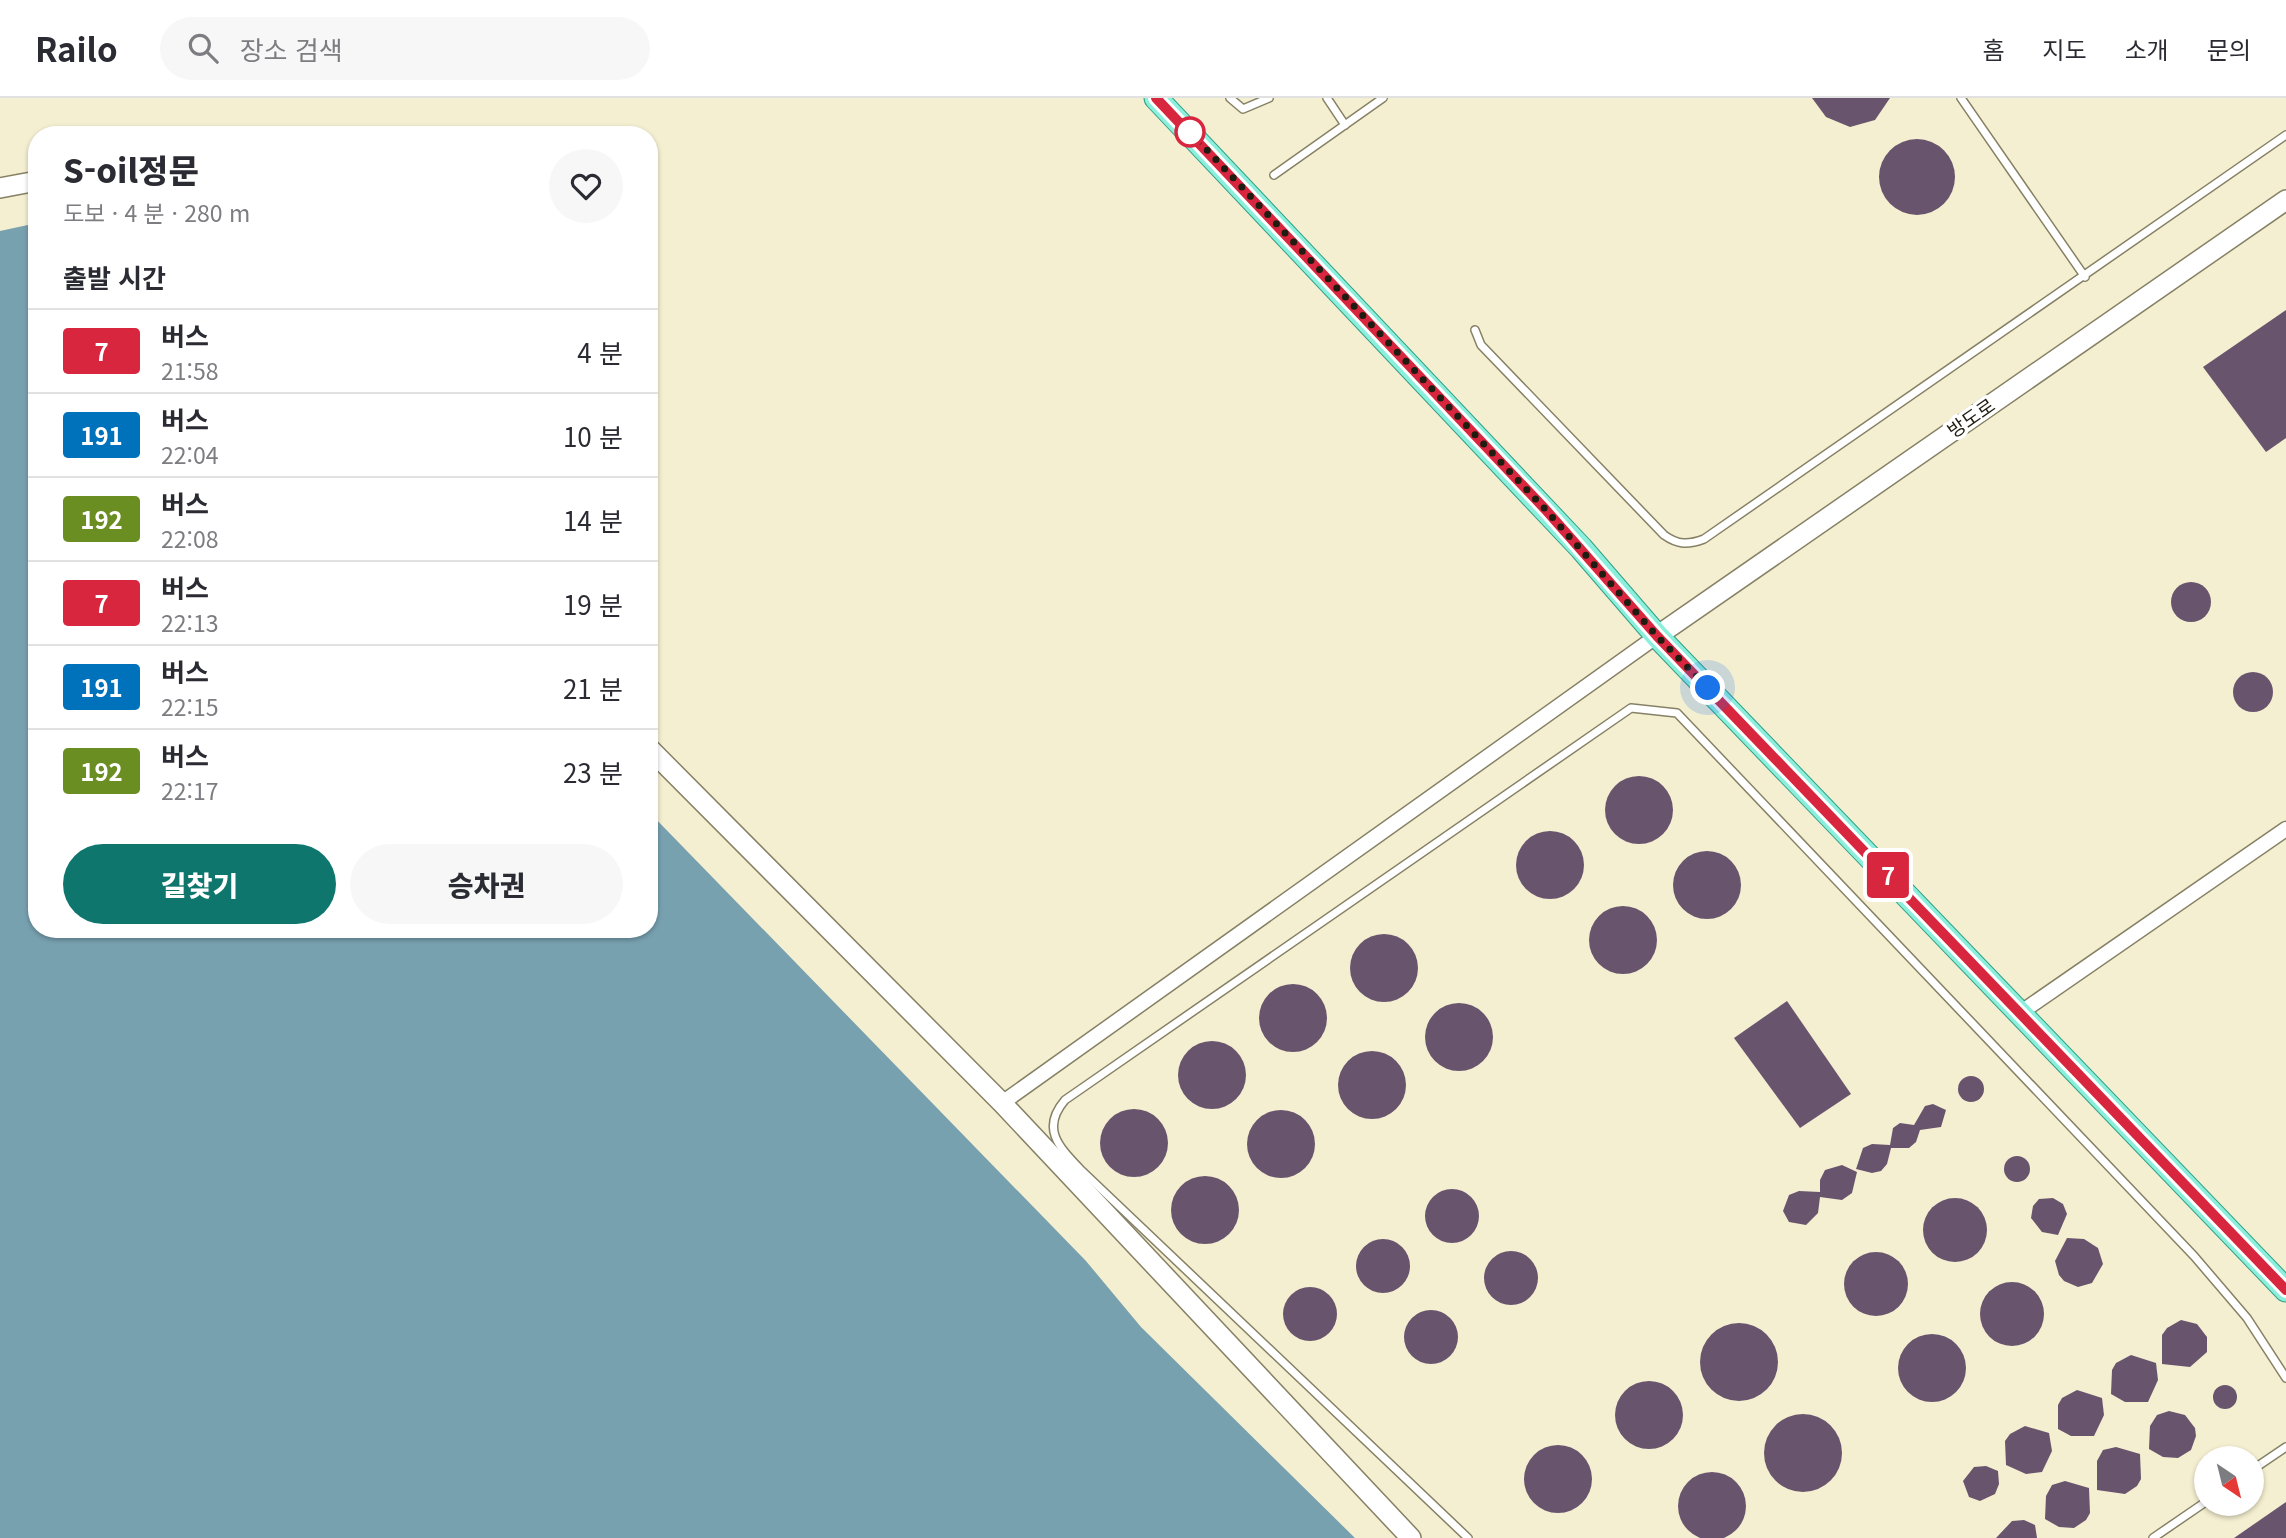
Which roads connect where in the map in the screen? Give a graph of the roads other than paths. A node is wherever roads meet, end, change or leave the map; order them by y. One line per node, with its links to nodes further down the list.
1 (1156, 98): 15 (main road)
2 (1230, 98): 3 (lane)
3 (1269, 98)
4 (1327, 98): 7 (lane)
5 (1383, 98): 7 (lane)
6 (1961, 98): 13 (lane)
7 (1345, 125): 9 (lane)
8 (2286, 135): 13 (lane)
9 (1274, 175)
10 (28, 183): 11 (main road)
11 (0, 188)
12 (2286, 200): 15 (main road, 방도로)
13 (2085, 276): 14 (lane)
14 (1475, 330)
15 (1657, 636): 18 (main road); 19 (street)
16 (658, 757): 19 (main road)
17 (2286, 829): 18 (street)
18 (2020, 1013): 20 (main road)
19 (1002, 1104): 25 (main road)
20 (2286, 1290)
21 (2286, 1378): 26 (lane)
22 (2286, 1447): 23 (lane)
23 (2264, 1462)
24 (2194, 1510): 27 (lane)
25 (1410, 1538)
26 (1468, 1538)
27 (2153, 1538)

